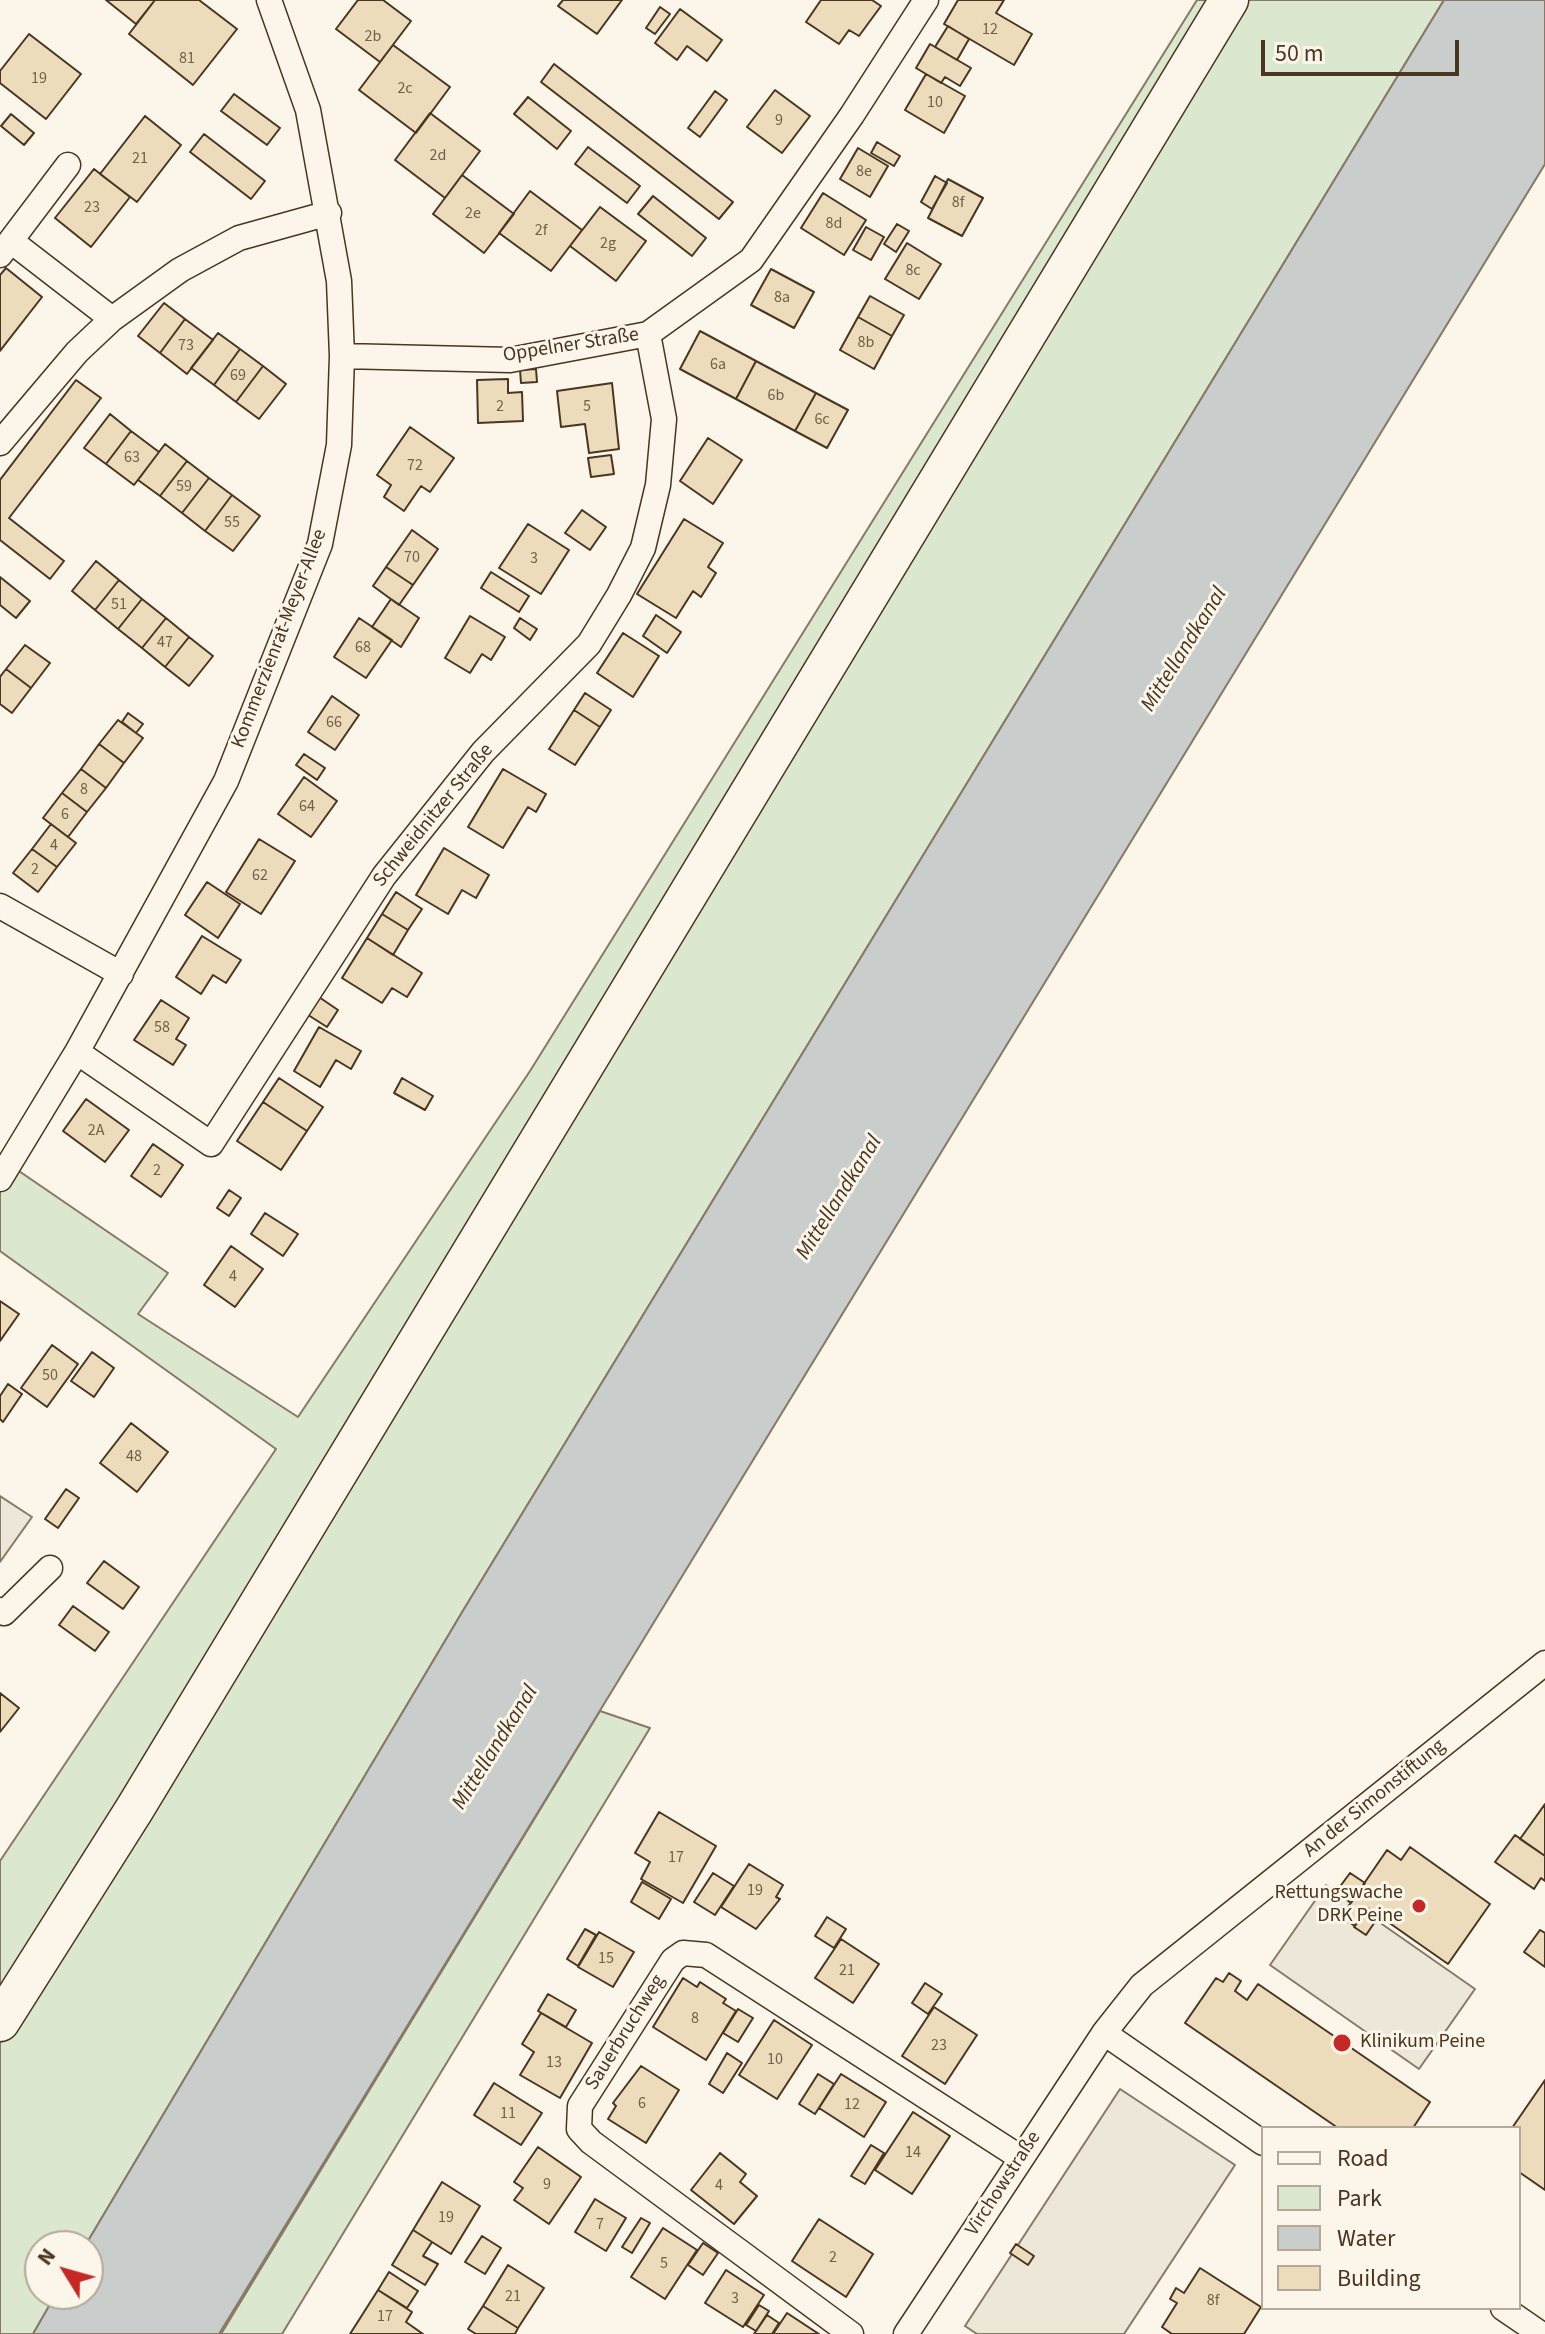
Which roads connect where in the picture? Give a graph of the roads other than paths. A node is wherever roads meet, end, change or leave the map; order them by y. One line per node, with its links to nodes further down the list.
1 (269, 0): 5 (street, Kommerzienrat-Meyer-Allee)
2 (926, 0): 8 (street, Oppelner Straße)
3 (1229, 0): 18 (main road)
4 (68, 165): 6 (street)
5 (329, 213): 7 (street); 9 (street, Kommerzienrat-Meyer-Allee)
6 (5, 248): 7 (street)
7 (112, 319): 10 (street)
8 (648, 334): 9 (street, Oppelner Straße); 13 (street, Schweidnitzer Straße)
9 (342, 356): 12 (street, Kommerzienrat-Meyer-Allee)
10 (0, 443)
11 (0, 906): 12 (street)
12 (121, 974): 13 (street, Kommerzienrat-Meyer-Allee)
13 (77, 1052): 14 (street, Kommerzienrat-Meyer-Allee)
14 (0, 1179)
15 (50, 1568): 16 (street)
16 (0, 1610)
17 (1545, 1663): 19 (street, An der Simonstiftung)
18 (0, 2022)
19 (1104, 2033): 20 (street); 21 (street, Virchowstraße)
20 (1261, 2142)
21 (1021, 2158): 23 (street, Sauerbruchweg); 24 (street, Virchowstraße)
22 (1506, 2310): 25 (street)
23 (851, 2334)
24 (906, 2334)
25 (1541, 2334)

